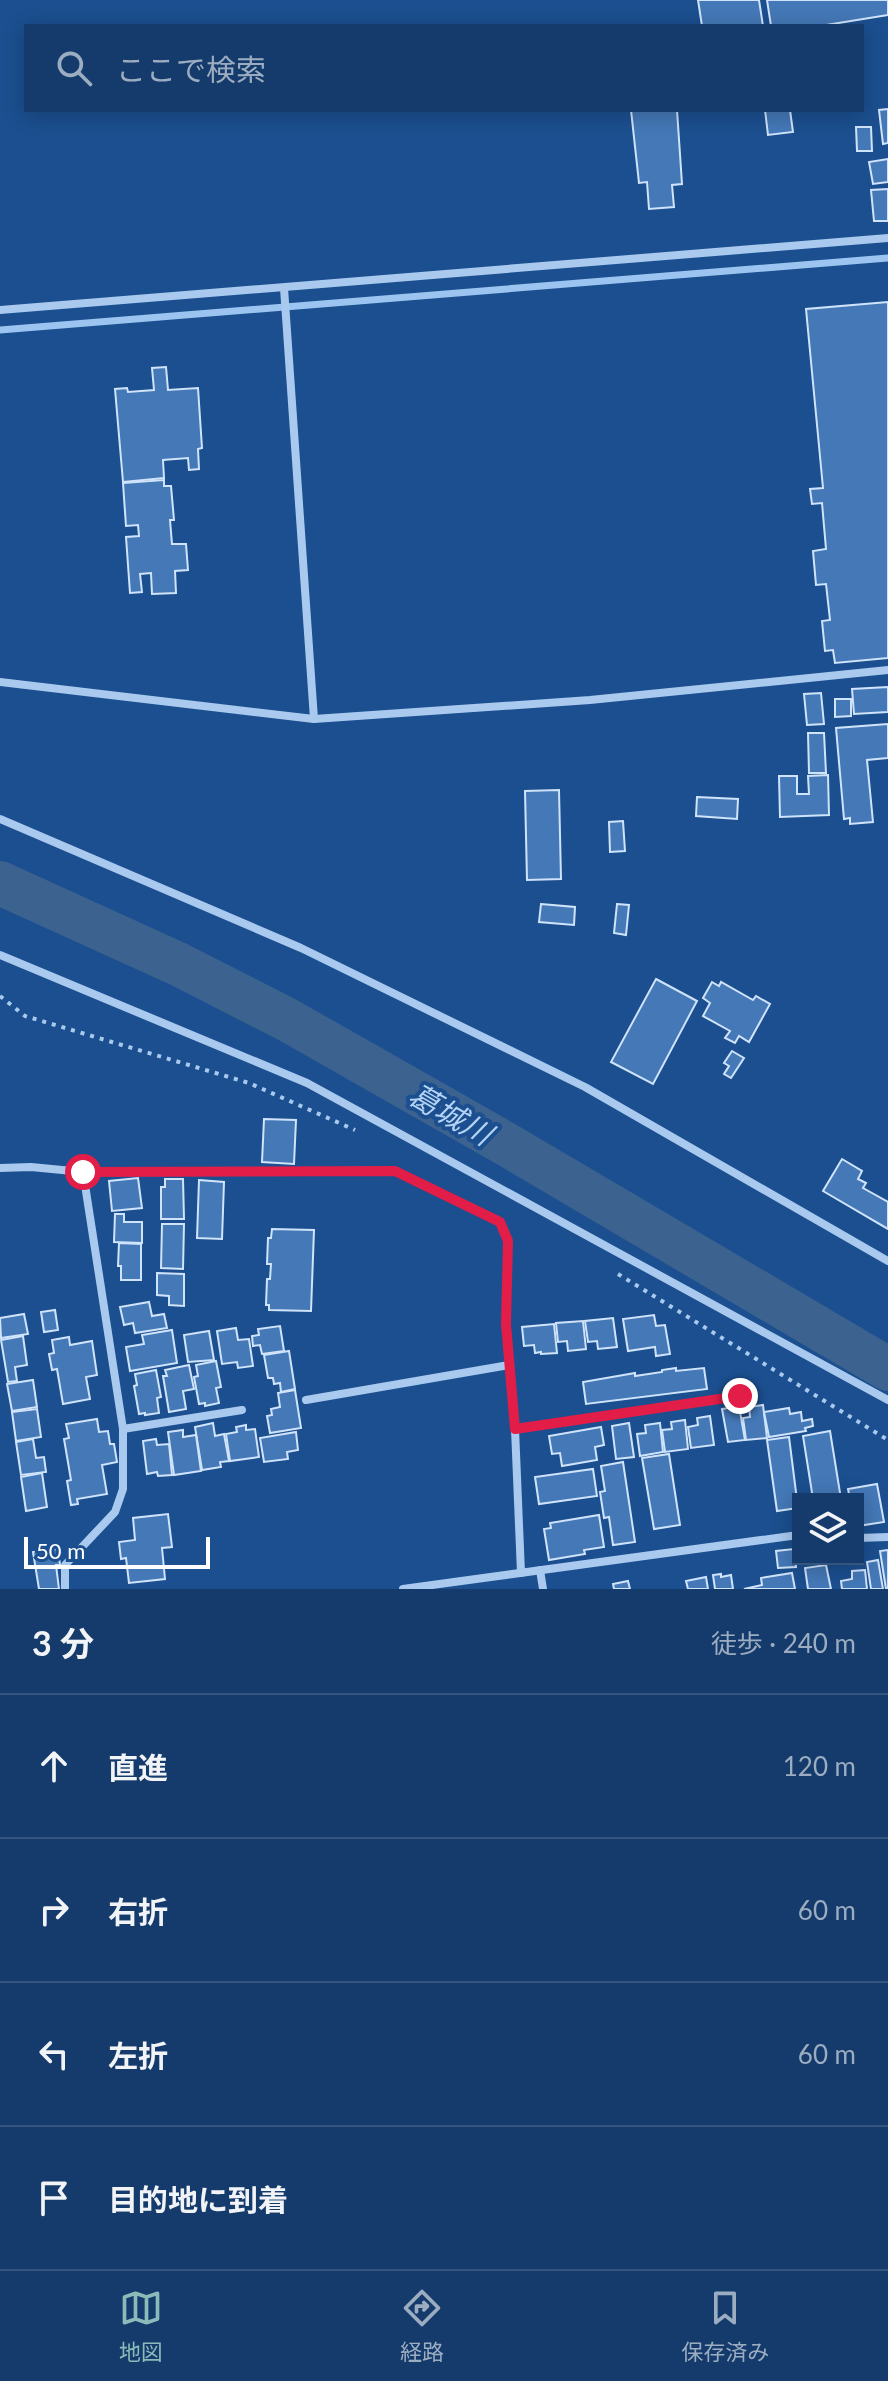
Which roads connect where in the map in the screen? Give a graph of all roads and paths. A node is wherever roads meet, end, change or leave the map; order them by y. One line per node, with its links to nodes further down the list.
1 (888, 238): 2 (street)
2 (284, 288): 3 (street); 6 (street)
3 (0, 310)
4 (888, 670): 6 (street)
5 (0, 682): 6 (street)
6 (314, 719)
7 (0, 819): 11 (street)
8 (0, 955): 15 (street)
9 (0, 1168): 10 (street)
10 (83, 1172): 12 (street); 17 (street)
11 (888, 1261)
12 (509, 1365): 14 (street); 18 (street)
13 (740, 1396): 18 (street)
14 (306, 1400)
15 (888, 1400)
16 (242, 1410): 17 (street)
17 (123, 1429): 24 (street)
18 (515, 1429): 23 (street)
19 (792, 1536): 22 (street)
20 (888, 1537): 21 (street)
21 (864, 1538)
22 (540, 1570): 23 (street); 26 (street)
23 (521, 1573): 25 (street)
24 (65, 1589)
25 (403, 1589)
26 (543, 1589)

